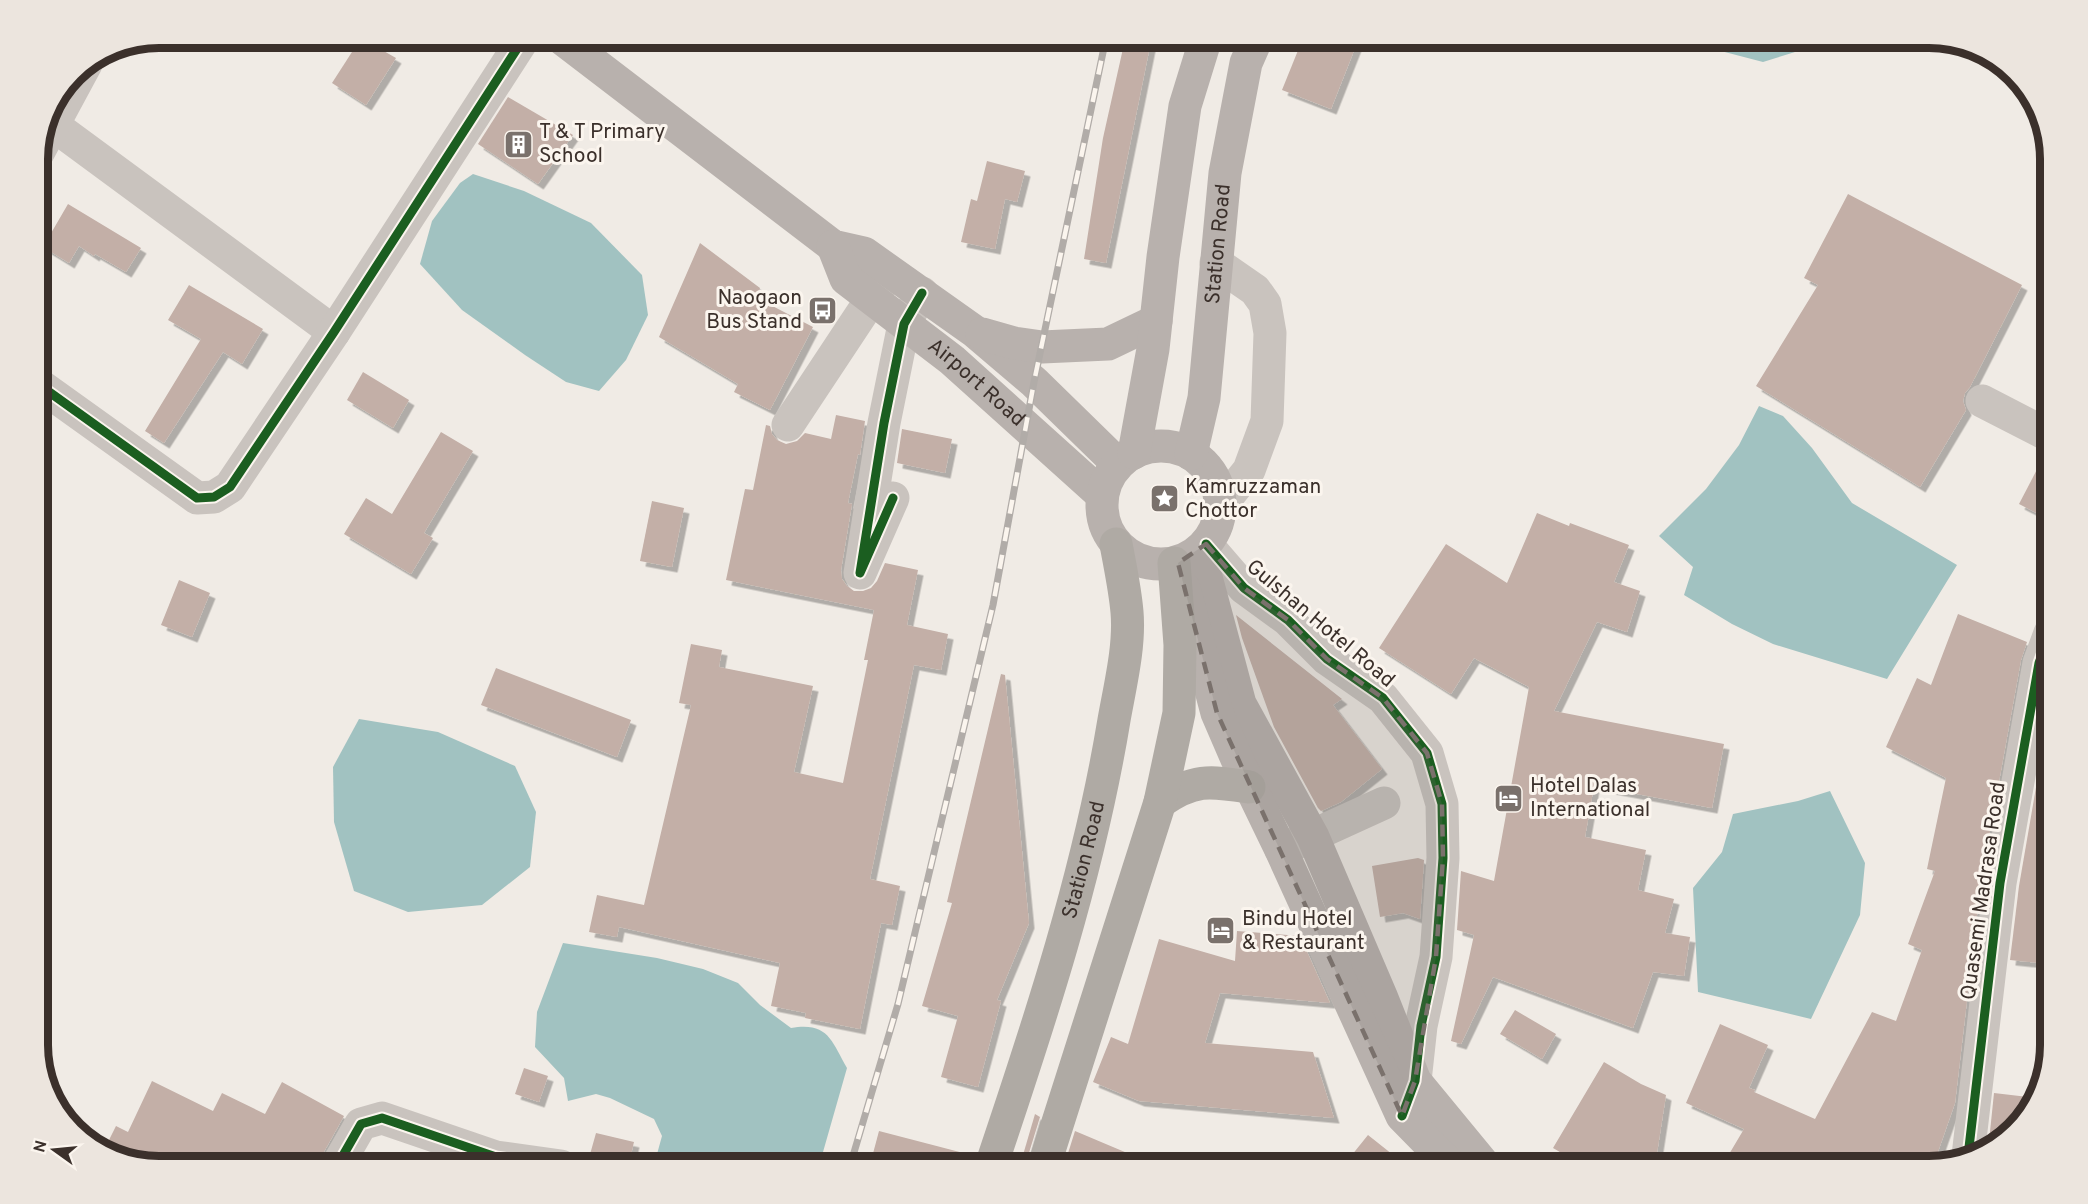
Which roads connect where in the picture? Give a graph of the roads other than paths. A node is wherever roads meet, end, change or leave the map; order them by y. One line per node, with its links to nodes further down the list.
1 (518, 48): 15 (street)
2 (574, 48): 8 (main road, Airport Road)
3 (1203, 48): 13 (main road)
4 (1253, 48): 9 (main road, Station Road)
5 (72, 90): 6 (street)
6 (54, 123)
7 (53, 125): 15 (street)
8 (833, 246): 10 (main road, Airport Road); 12 (main road, Airport Road)
9 (1216, 263): 21 (main road, Station Road); 25 (street)
10 (890, 272): 11 (main road, Airport Road); 12 (street)
11 (922, 293): 14 (street); 16 (main road, Airport Road)
12 (871, 300): 14 (main road, Airport Road); 19 (street)
13 (1156, 321): 16 (main road); 22 (main road)
14 (904, 324): 23 (main road, Airport Road); 24 (street)
15 (334, 332): 17 (street)
16 (974, 332): 22 (main road, Airport Road)
17 (48, 391)
18 (1982, 401): 20 (street)
19 (788, 425)
20 (2040, 430)
21 (1191, 454): 22 (main road); 25 (main road)
22 (1126, 458): 23 (main road)
23 (1102, 495): 26 (main road)
24 (893, 498)
25 (1220, 506): 27 (main road)
26 (1116, 544): 27 (main road); 39 (highway, Station Road)
27 (1189, 555): 29 (main road); 30 (highway); 32 (main road); 34 (street, Gulshan Hotel Road)
28 (2040, 660): 36 (street, Quasemi Madrasa Road)
29 (1250, 787): 30 (highway); 33 (main road)
30 (1160, 801): 40 (highway)
31 (1384, 803): 32 (street)
32 (1313, 837): 33 (street); 34 (main road)
33 (1281, 850): 35 (main road)
34 (1415, 1081): 35 (street, Gulshan Hotel Road); 42 (main road)
35 (1402, 1116): 41 (main road)
36 (1969, 1149)
37 (343, 1156): 38 (street)
38 (493, 1156)
39 (994, 1156)
40 (1047, 1156)
41 (1440, 1156)
42 (1476, 1156)

